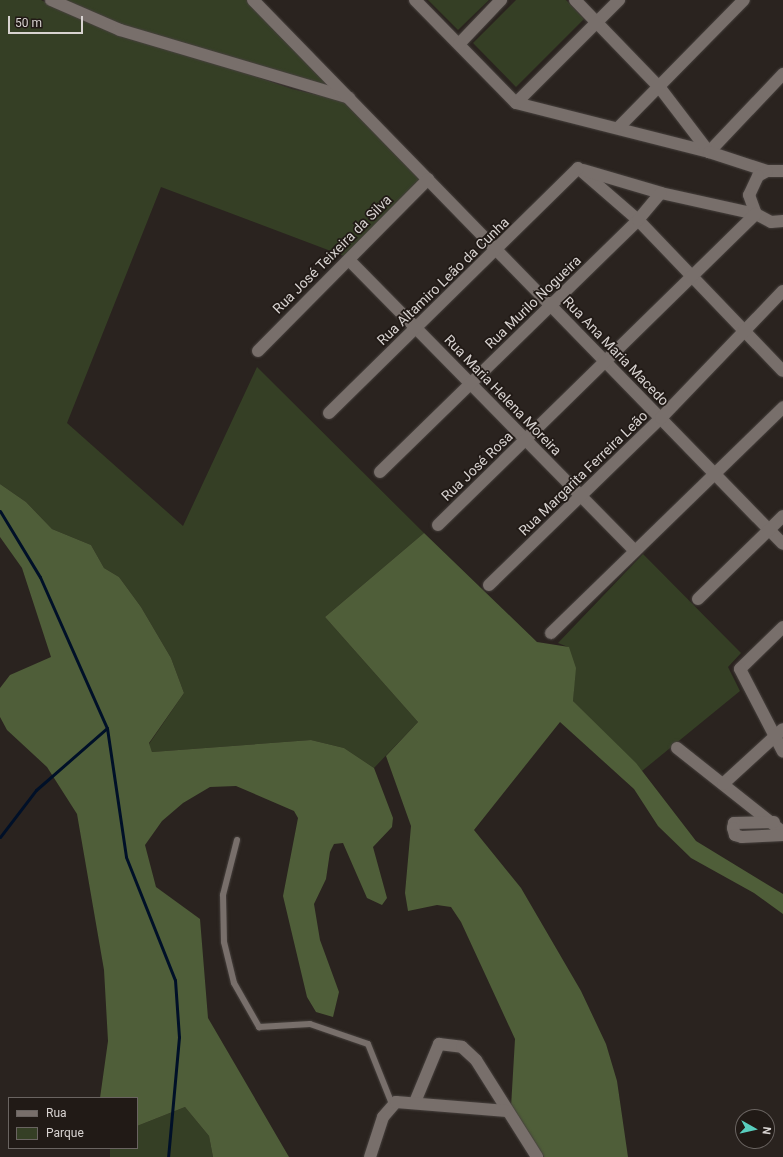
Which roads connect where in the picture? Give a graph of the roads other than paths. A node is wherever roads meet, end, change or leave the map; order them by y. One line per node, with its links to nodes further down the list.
1 (50, 0): 12 (street)
2 (253, 0): 12 (street, Rua Ana Maria Macedo)
3 (415, 0): 9 (street)
4 (501, 0): 9 (street)
5 (575, 0): 8 (street)
6 (619, 0): 8 (street)
7 (744, 0): 11 (street)
8 (597, 23): 11 (street); 13 (street)
9 (459, 44): 13 (street)
10 (783, 74): 15 (street)
11 (660, 88): 14 (street); 15 (street)
12 (350, 98): 19 (street, Rua Ana Maria Macedo)
13 (516, 103): 14 (street)
14 (619, 127): 15 (street)
15 (709, 152): 17 (street)
16 (578, 168): 20 (street); 22 (street); 24 (street, Rua Altamiro Leão da Cunha)
17 (767, 171): 18 (street); 21 (street)
18 (783, 171)
19 (428, 178): 24 (street, Rua Ana Maria Macedo); 25 (street, Rua José Teixeira da Silva)
20 (661, 194): 21 (street); 22 (street, Rua Murilo Nogueira)
21 (756, 214): 23 (street); 26 (street, Rua José Rosa)
22 (638, 220): 26 (street); 28 (street, Rua Murilo Nogueira)
23 (783, 221)
24 (496, 250): 28 (street, Rua Ana Maria Macedo); 29 (street, Rua Altamiro Leão da Cunha)
25 (349, 260): 29 (street, Rua Maria Helena Moreira); 31 (street, Rua José Teixeira da Silva)
26 (691, 276): 30 (street); 32 (street, Rua José Rosa)
27 (783, 291): 30 (street, Rua Margarita Ferreira Leão)
28 (551, 305): 32 (street, Rua Ana Maria Macedo); 34 (street, Rua Murilo Nogueira)
29 (416, 328): 34 (street, Rua Maria Helena Moreira); 36 (street, Rua Altamiro Leão da Cunha)
30 (746, 330): 33 (street); 37 (street, Rua Margarita Ferreira Leão)
31 (258, 351)
32 (608, 362): 37 (street, Rua Ana Maria Macedo); 38 (street, Rua José Rosa)
33 (783, 371)
34 (471, 383): 38 (street, Rua Maria Helena Moreira); 39 (street, Rua Murilo Nogueira)
35 (783, 407): 40 (street)
36 (329, 414)
37 (661, 418): 40 (street, Rua Ana Maria Macedo); 41 (street, Rua Margarita Ferreira Leão)
38 (525, 440): 41 (street, Rua Maria Helena Moreira); 43 (street, Rua José Rosa)
39 (380, 472)
40 (715, 473): 44 (street, Rua Ana Maria Macedo); 46 (street)
41 (581, 496): 46 (street, Rua Maria Helena Moreira); 47 (street, Rua Margarita Ferreira Leão)
42 (783, 516): 44 (street)
43 (438, 525)
44 (769, 529): 45 (street, Rua Ana Maria Macedo); 48 (street)
45 (783, 544)
46 (635, 551): 50 (street)
47 (489, 585)
48 (698, 599)
49 (783, 627): 51 (street)
50 (550, 633)
51 (779, 732): 53 (street); 54 (street)
52 (677, 748): 54 (street)
53 (783, 752)
54 (723, 784): 55 (street)
55 (778, 822): 56 (street); 57 (street)
56 (783, 832)
57 (783, 835)
58 (237, 840): 60 (lane)
59 (416, 1102): 60 (street); 61 (street); 61 (street)
60 (392, 1104): 62 (street)
61 (507, 1111): 63 (street)
62 (370, 1157)
63 (537, 1157)

